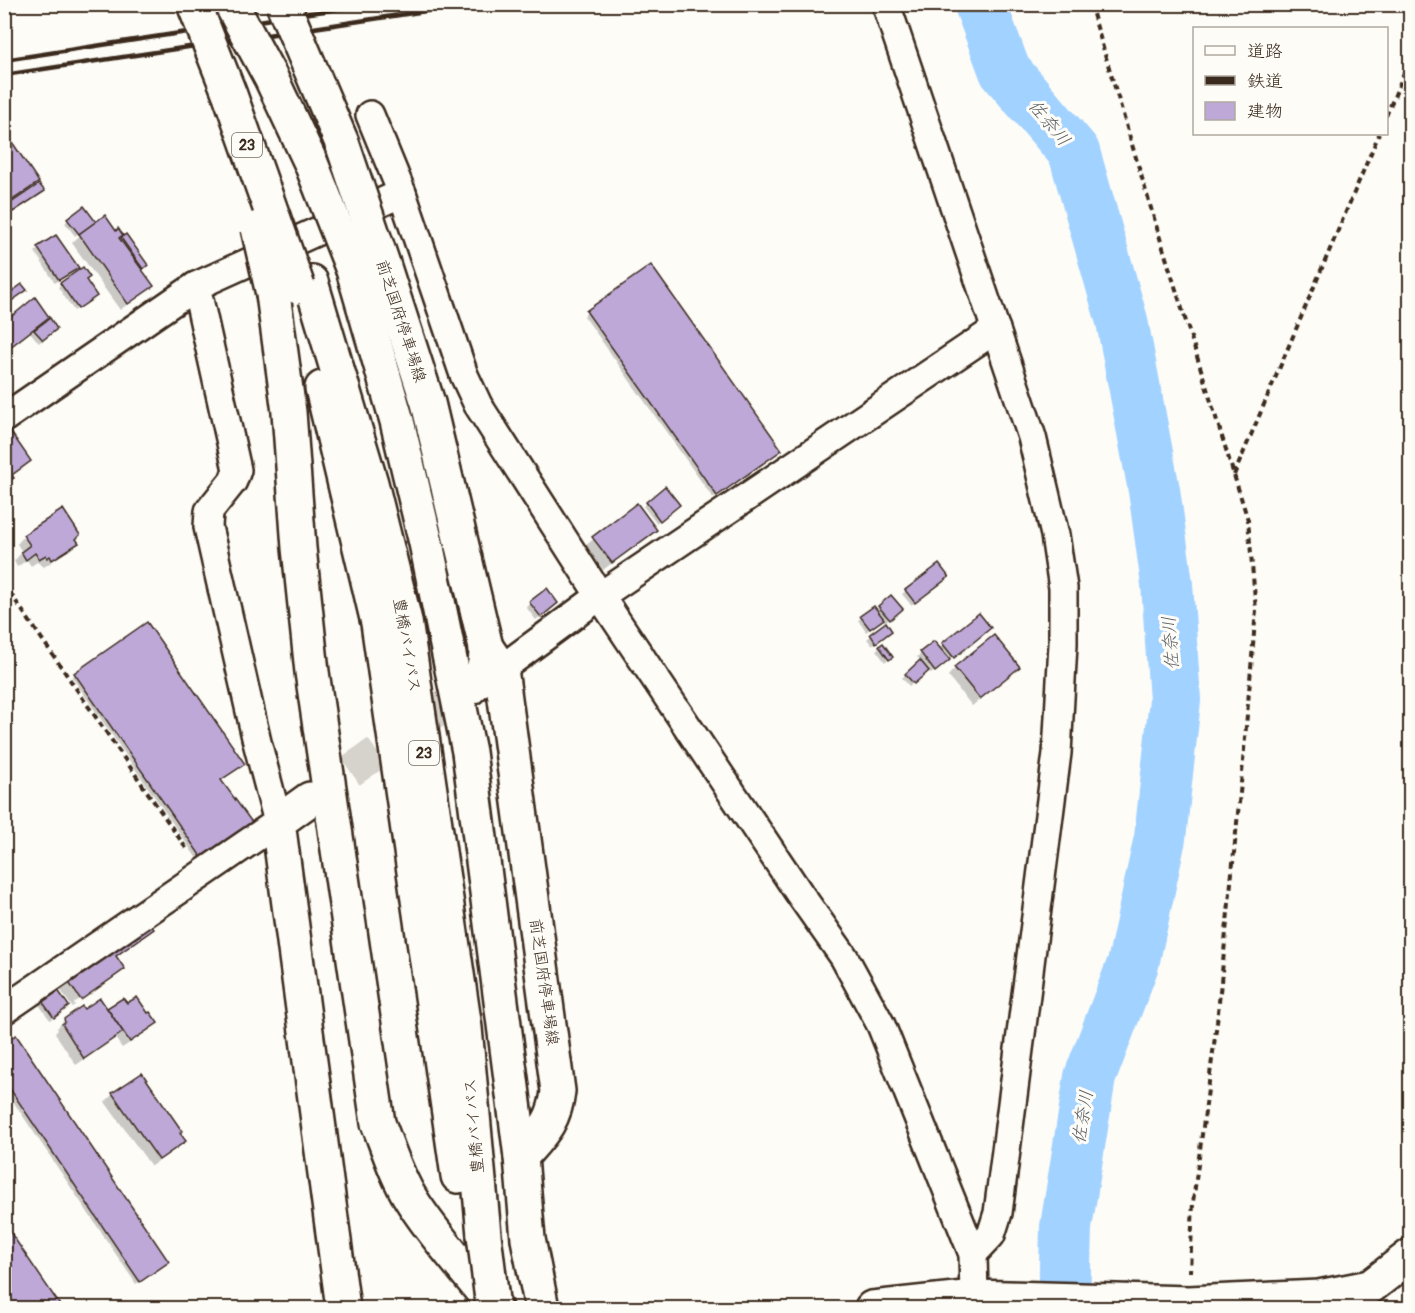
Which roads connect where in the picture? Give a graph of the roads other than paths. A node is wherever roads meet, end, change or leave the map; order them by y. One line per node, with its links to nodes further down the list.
1 (194, 4): 10 (main road, 豊橋バイパス / 23, bridge)
2 (215, 4): 10 (main road, 豊橋バイパス / 23)
3 (231, 4): 8 (main road, bridge)
4 (282, 4): 8 (main road, 前芝国府停車場線, bridge)
5 (886, 4): 11 (street)
6 (370, 115): 7 (street)
7 (402, 193): 9 (street); 13 (street)
8 (368, 267): 14 (main road, 前芝国府停車場線); 19 (main road)
9 (196, 286): 12 (street); 17 (street)
10 (294, 288): 20 (main road, 豊橋バイパス / 23); 28 (main road)
11 (996, 329): 13 (street); 21 (street)
12 (4, 418)
13 (600, 596): 14 (street); 21 (street)
14 (493, 658): 15 (main road, 前芝国府停車場線); 19 (main road, 前芝国府停車場線)
15 (470, 688)
16 (309, 799): 17 (main road)
17 (278, 822): 18 (street); 26 (main road)
18 (4, 1010)
19 (521, 1157): 29 (main road)
20 (475, 1236): 27 (main road, 豊橋バイパス / 23); 28 (main road, 豊橋バイパス / 23, bridge)
21 (973, 1254): 24 (street)
22 (1410, 1256): 23 (main road)
23 (1374, 1298): 25 (main road)
24 (983, 1301): 25 (main road); 30 (main road)
25 (1181, 1304)
26 (343, 1308)
27 (476, 1308)
28 (494, 1308)
29 (542, 1308)
30 (872, 1308)

